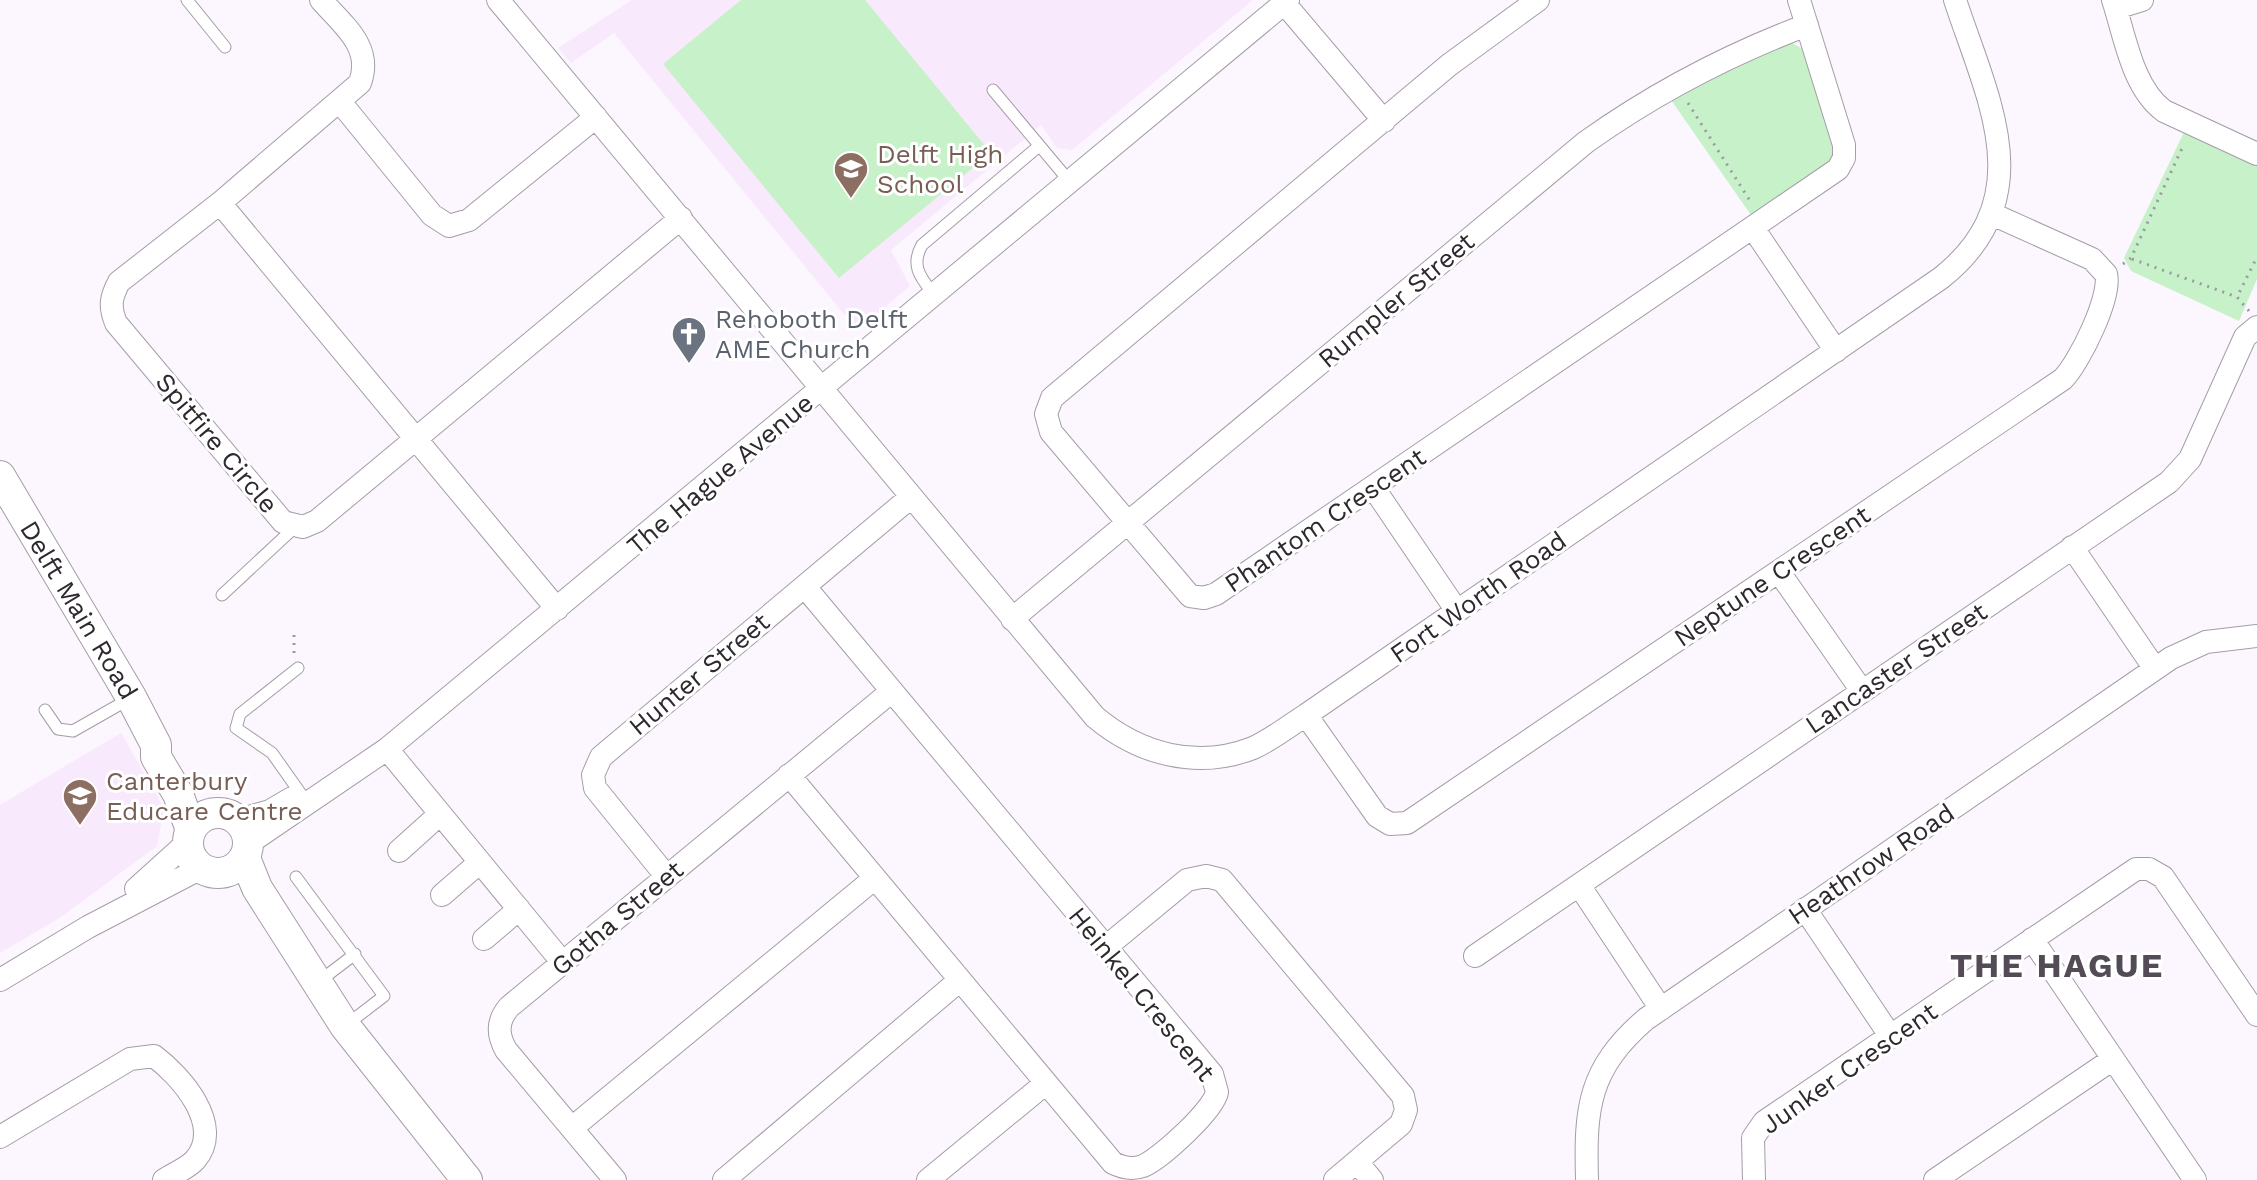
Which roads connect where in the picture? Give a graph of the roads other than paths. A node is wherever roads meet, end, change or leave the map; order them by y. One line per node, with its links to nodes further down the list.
1 (187, 0): 11 (lane)
2 (321, 0): 13 (street, Spitfire Circle)
3 (498, 0): 14 (street)
4 (1538, 0): 15 (street, Phantom Crescent)
5 (1799, 0): 10 (street, Phantom Crescent)
6 (1955, 0): 20 (street, Fort Worth Road)
7 (2142, 0): 9 (street)
8 (1286, 2): 15 (street); 18 (street, The Hague Avenue)
9 (2114, 4): 17 (street)
10 (1807, 25): 22 (street, Phantom Crescent); 31 (street, Rumpler Street)
11 (225, 47)
12 (993, 90): 16 (lane)
13 (341, 103): 14 (street); 19 (street, Spitfire Circle)
14 (596, 117): 21 (street)
15 (1384, 121): 31 (street, Phantom Crescent)
16 (1039, 146): 18 (lane); 23 (lane)
17 (2257, 154)
18 (1070, 182): 23 (street, The Hague Avenue)
19 (220, 203): 27 (street); 32 (street, Spitfire Circle)
20 (1992, 214): 25 (street, Fort Worth Road); 34 (street, Neptune Crescent)
21 (681, 218): 26 (street); 27 (street, Spitfire Circle)
22 (1758, 225): 25 (street); 29 (street, Phantom Crescent)
23 (934, 295): 26 (street, The Hague Avenue)
24 (2257, 327): 33 (street, Lancaster Street)
25 (1836, 351): 38 (street, Fort Worth Road)
26 (821, 391): 30 (street, Fort Worth Road); 37 (street, The Hague Avenue)
27 (417, 440): 32 (street, Spitfire Circle); 37 (street)
28 (0, 476): 45 (street, Delft Main Road)
29 (1373, 487): 31 (street, Phantom Crescent); 38 (street)
30 (911, 497): 35 (street, Hunter Street); 39 (street, Fort Worth Road)
31 (1128, 524): 39 (street, Rumpler Street)
32 (295, 527): 36 (lane)
33 (2072, 547): 42 (street); 44 (street, Lancaster Street)
34 (1779, 572): 44 (street); 47 (street, Neptune Crescent)
35 (805, 587): 43 (street, Heinkel Crescent); 57 (street, Hunter Street)
36 (222, 595)
37 (557, 609): 48 (street, The Hague Avenue)
38 (1457, 611): 47 (street, Fort Worth Road)
39 (1012, 619): 47 (street, Fort Worth Road)
40 (2257, 636): 42 (street, Heathrow Road)
41 (298, 668): 51 (lane)
42 (2155, 669): 62 (street, Heathrow Road)
43 (892, 691): 49 (street, Gotha Street); 65 (street, Heinkel Crescent)
44 (1862, 691): 59 (street, Lancaster Street)
45 (131, 697): 46 (lane); 53 (street, Delft Main Road)
46 (45, 710)
47 (1306, 715)
48 (387, 749): 50 (street, The Hague Avenue); 52 (street)
49 (789, 775): 57 (street, Gotha Street); 58 (street, Heinkel Crescent)
50 (330, 786): 51 (street, The Hague Avenue); 53 (street, The Hague Avenue)
51 (301, 794): 53 (street, The Hague Avenue)
52 (440, 814): 54 (street); 55 (street)
53 (218, 844): 69 (street, Delft Main Road); 70 (street)
54 (399, 851)
55 (480, 862): 60 (street); 61 (street)
56 (296, 877): 66 (lane)
57 (667, 877): 68 (street, Gotha Street)
58 (875, 878): 71 (street, Heinkel Crescent); 78 (street)
59 (1579, 885): 67 (street, Lancaster Street); 72 (street)
60 (442, 895)
61 (519, 909): 63 (street); 68 (street)
62 (1805, 909): 72 (street, Heathrow Road); 75 (street)
63 (484, 939)
64 (2032, 939): 73 (street, Junker Crescent); 75 (street, Junker Crescent); 76 (street)
65 (1106, 947): 77 (street, Heinkel Crescent); 80 (street)
66 (355, 954): 69 (lane); 74 (lane)
67 (1475, 956)
68 (563, 963): 78 (street, Gotha Street)
69 (310, 975): 74 (street, Delft Main Road)
70 (0, 980)
71 (960, 980): 77 (street, Heinkel Crescent); 85 (street)
72 (1661, 1009): 88 (street, Heathrow Road)
73 (2257, 1015)
74 (345, 1026): 83 (street, Delft Main Road)
75 (1891, 1037): 89 (street, Junker Crescent)
76 (2113, 1059): 90 (street); 91 (street)
77 (1046, 1083): 81 (street)
78 (572, 1128): 84 (street, Gotha Street)
79 (0, 1137): 82 (street)
80 (1357, 1162): 86 (street); 87 (street)
81 (941, 1176)
82 (164, 1180)
83 (467, 1180)
84 (615, 1180)
85 (724, 1180)
86 (1335, 1180)
87 (1372, 1180)
88 (1587, 1180)
89 (1754, 1180)
90 (1935, 1180)
91 (2195, 1180)

